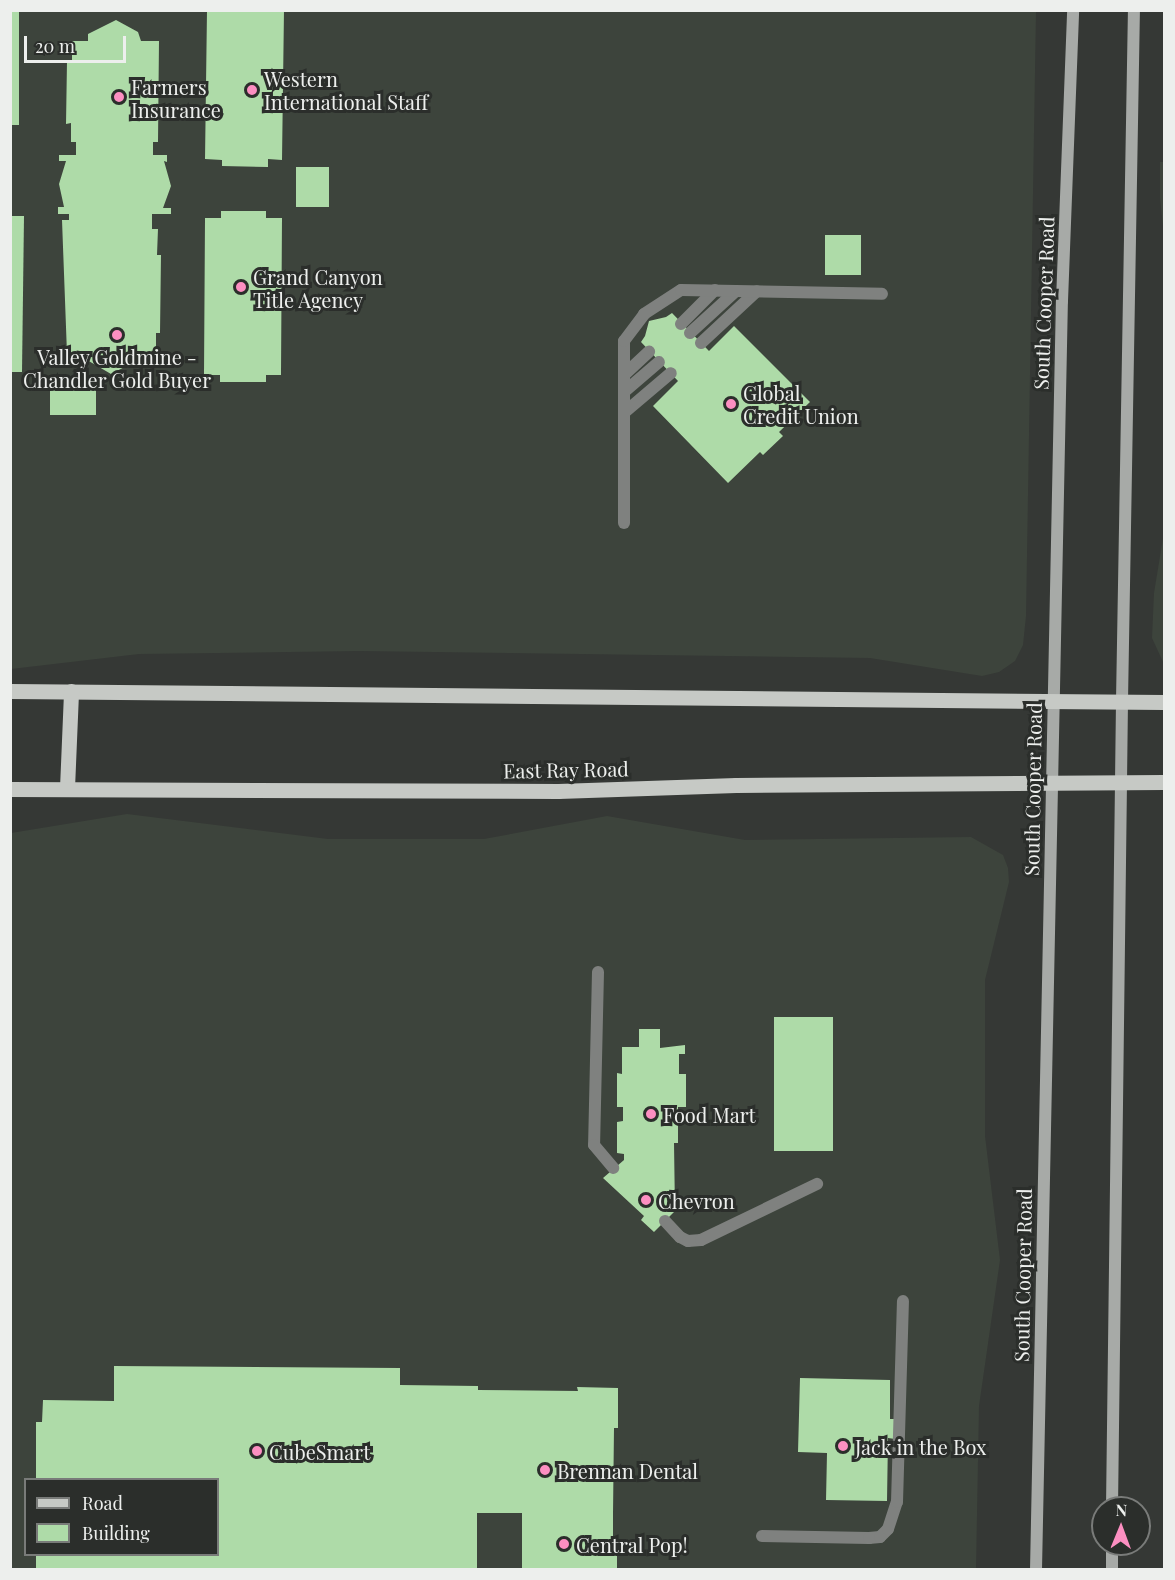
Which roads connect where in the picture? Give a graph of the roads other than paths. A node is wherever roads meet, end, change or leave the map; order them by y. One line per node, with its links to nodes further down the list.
1 (1073, 10): 19 (main road, South Cooper Road)
2 (1134, 10): 20 (main road)
3 (715, 290): 4 (lane); 7 (lane); 13 (lane)
4 (736, 291): 5 (lane); 8 (lane)
5 (757, 291): 6 (lane); 9 (lane)
6 (882, 294)
7 (681, 324)
8 (690, 333)
9 (701, 343)
10 (650, 352): 13 (lane)
11 (659, 362): 14 (lane)
12 (671, 373): 15 (lane)
13 (625, 374): 14 (lane)
14 (624, 392): 15 (lane)
15 (625, 412): 16 (lane)
16 (624, 523)
17 (10, 691): 18 (main road)
18 (71, 691): 19 (main road); 25 (main road)
19 (1054, 701): 20 (main road); 22 (main road, South Cooper Road)
20 (1122, 701): 21 (main road); 24 (main road)
21 (1164, 702)
22 (1051, 782): 24 (main road, East Ray Road); 25 (main road, East Ray Road); 34 (main road, South Cooper Road)
23 (1164, 782): 24 (main road, East Ray Road)
24 (1122, 783): 32 (main road)
25 (66, 788): 26 (main road, East Ray Road)
26 (10, 789)
27 (598, 972): 28 (lane)
28 (613, 1168)
29 (817, 1184): 30 (lane)
30 (665, 1221)
31 (903, 1301): 33 (lane)
32 (1112, 1496)
33 (762, 1536)
34 (1036, 1569)

